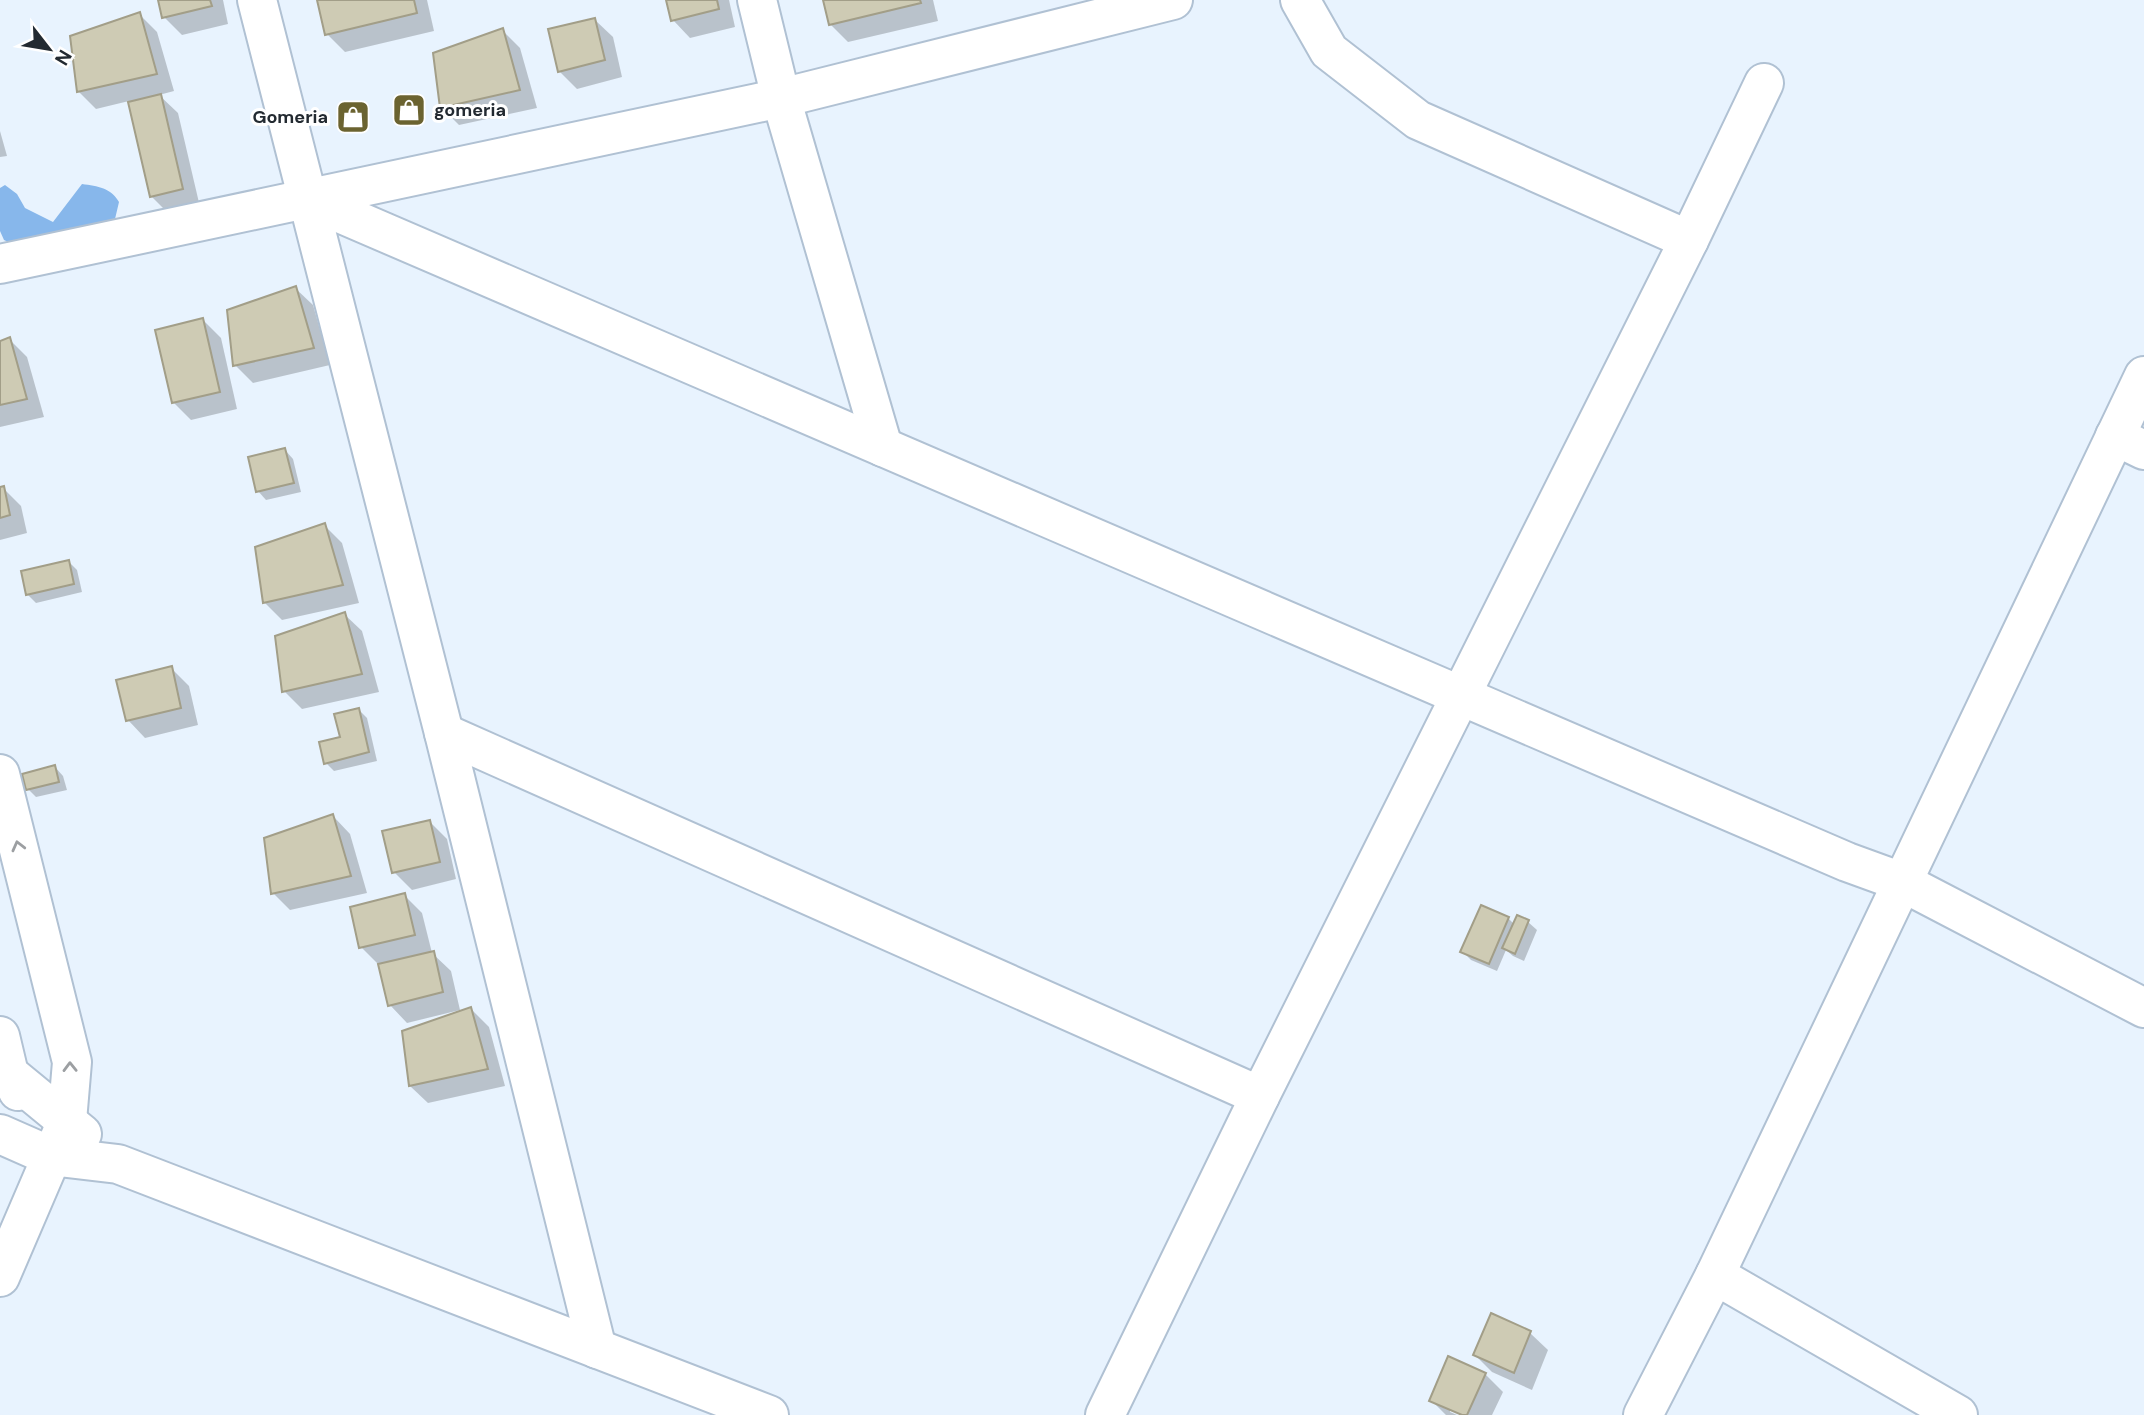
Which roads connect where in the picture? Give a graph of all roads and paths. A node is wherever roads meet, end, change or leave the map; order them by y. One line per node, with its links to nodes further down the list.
1 (257, 0): 7 (street)
2 (757, 0): 6 (street)
3 (1173, 0): 6 (street)
4 (1300, 0): 8 (street)
5 (1763, 83): 8 (street)
6 (781, 99): 7 (street); 12 (street)
7 (307, 199): 9 (street); 12 (street); 14 (street)
8 (1689, 240): 13 (street)
9 (0, 264)
10 (2144, 376): 11 (street)
11 (2129, 443): 16 (street)
12 (883, 447): 13 (street)
13 (1461, 695): 16 (street); 20 (street)
14 (444, 733): 20 (street); 27 (street)
15 (0, 774): 21 (street, one-way to 15)
16 (1902, 882): 17 (street); 25 (street)
17 (2144, 1009)
18 (0, 1036): 19 (street)
19 (5, 1072): 21 (street); 23 (street)
20 (1260, 1096): 29 (street)
21 (66, 1121): 23 (street); 24 (street)
22 (0, 1135): 23 (street)
23 (50, 1156): 24 (street); 26 (street)
24 (118, 1164): 27 (street)
25 (1715, 1275): 30 (street); 31 (street)
26 (0, 1277)
27 (597, 1349): 28 (street)
28 (769, 1415)
29 (1105, 1415)
30 (1643, 1415)
31 (1958, 1415)

